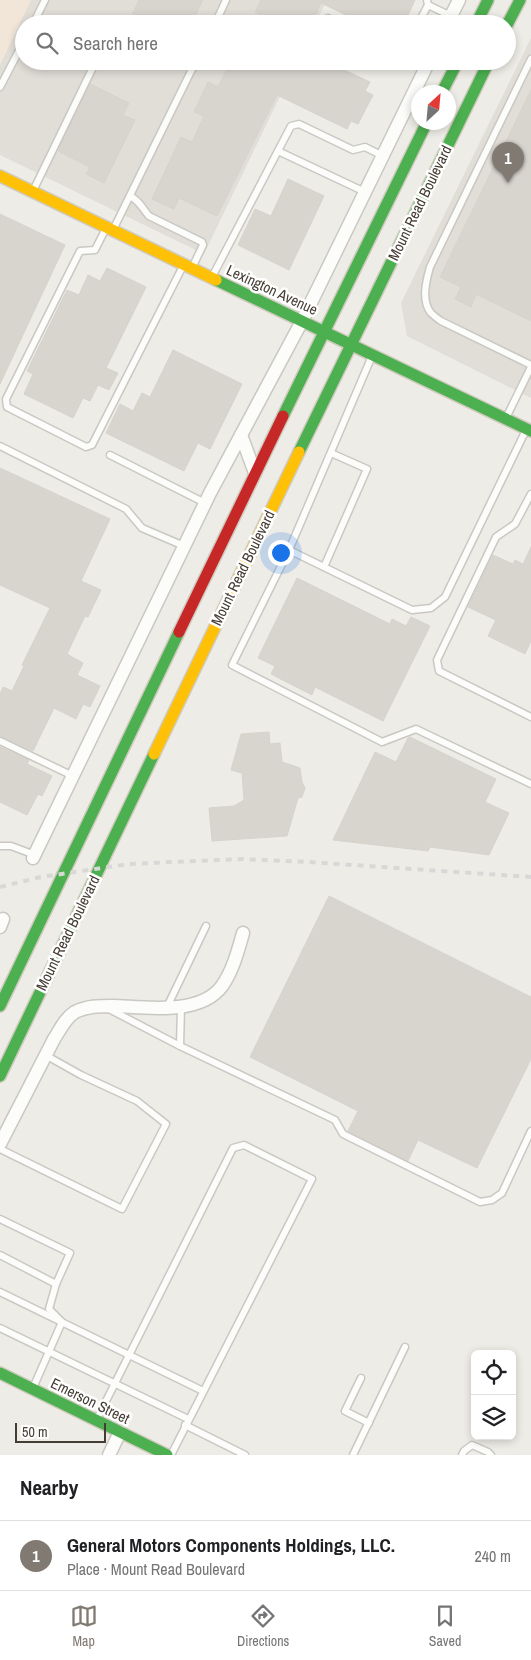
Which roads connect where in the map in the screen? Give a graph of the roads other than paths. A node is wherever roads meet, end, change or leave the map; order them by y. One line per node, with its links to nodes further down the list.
1 (45, 0): 7 (lane)
2 (226, 0): 8 (lane)
3 (459, 0): 11 (street)
4 (488, 0): 12 (main road)
5 (520, 0): 13 (main road)
6 (427, 2): 9 (lane); 10 (lane)
7 (38, 15)
8 (218, 15)
9 (422, 15)
10 (443, 15)
11 (452, 15)
12 (480, 15)
13 (512, 15)
14 (15, 58): 22 (lane)
15 (531, 59): 37 (lane)
16 (92, 70): 27 (lane)
17 (192, 70): 29 (lane)
18 (425, 70): 25 (street)
19 (453, 70): 21 (main road)
20 (486, 70): 35 (main road, Mount Read Boulevard)
21 (446, 85)
22 (0, 87)
23 (423, 130): 34 (main road, Mount Read Boulevard)
24 (278, 152): 25 (lane); 28 (lane); 32 (lane)
25 (383, 156): 28 (street)
26 (0, 176): 27 (main road, Lexington Avenue)
27 (33, 192): 30 (main road, Lexington Avenue)
28 (365, 192): 33 (street)
29 (130, 196): 30 (lane); 31 (lane)
30 (109, 229): 31 (main road, Lexington Avenue); 31 (lane)
31 (188, 267): 32 (main road, Lexington Avenue)
32 (212, 278): 33 (main road, Lexington Avenue)
33 (302, 321): 34 (main road, Lexington Avenue); 40 (street)
34 (324, 332): 35 (main road, Lexington Avenue); 44 (main road, Mount Read Boulevard)
35 (350, 344): 36 (main road, Lexington Avenue); 64 (main road, Mount Read Boulevard)
36 (372, 355): 38 (main road, Lexington Avenue); 42 (lane)
37 (531, 366): 38 (lane)
38 (506, 420): 39 (main road, Lexington Avenue)
39 (529, 430): 49 (lane)
40 (242, 435): 44 (street); 46 (street)
41 (0, 446): 47 (lane)
42 (331, 452): 48 (lane); 49 (lane)
43 (110, 455): 46 (lane)
44 (255, 473): 58 (main road, Mount Read Boulevard)
45 (531, 494): 50 (lane)
46 (205, 503): 47 (street)
47 (184, 546): 52 (street)
48 (289, 550): 49 (lane); 53 (lane)
49 (324, 567)
50 (531, 717)
51 (0, 741): 52 (lane)
52 (72, 776): 55 (street)
53 (531, 784)
54 (0, 846): 55 (lane)
55 (34, 856)
56 (206, 926): 60 (lane)
57 (243, 933): 61 (street)
58 (0, 1006)
59 (104, 1006): 60 (street); 62 (lane); 63 (street)
60 (168, 1007): 61 (street)
61 (181, 1007): 62 (lane)
62 (180, 1046): 65 (lane)
63 (46, 1056): 66 (street); 67 (lane)
64 (0, 1076)
65 (531, 1131)
66 (0, 1144)
67 (0, 1149)
68 (0, 1220): 70 (lane)
69 (0, 1255): 70 (lane)
70 (56, 1284): 72 (lane)
71 (0, 1292): 72 (lane)
72 (62, 1322): 75 (lane); 76 (lane)
73 (0, 1328): 75 (lane)
74 (405, 1347): 84 (lane)
75 (50, 1352): 79 (lane); 80 (lane)
76 (130, 1355): 79 (lane); 81 (lane); 81 (lane)
77 (0, 1373): 80 (main road, Emerson Street)
78 (361, 1378): 84 (lane)
79 (115, 1384): 82 (lane); 83 (lane)
80 (32, 1389): 82 (main road, Emerson Street)
81 (203, 1391): 83 (lane)
82 (97, 1421): 85 (main road, Emerson Street)
83 (187, 1422): 88 (lane); 89 (lane)
84 (368, 1423): 90 (lane)
85 (120, 1432): 86 (street); 87 (main road, Emerson Street)
86 (109, 1455)
87 (167, 1455)
88 (171, 1455)
89 (246, 1455)
90 (353, 1455)
91 (462, 1455): 92 (lane)
92 (491, 1455)

